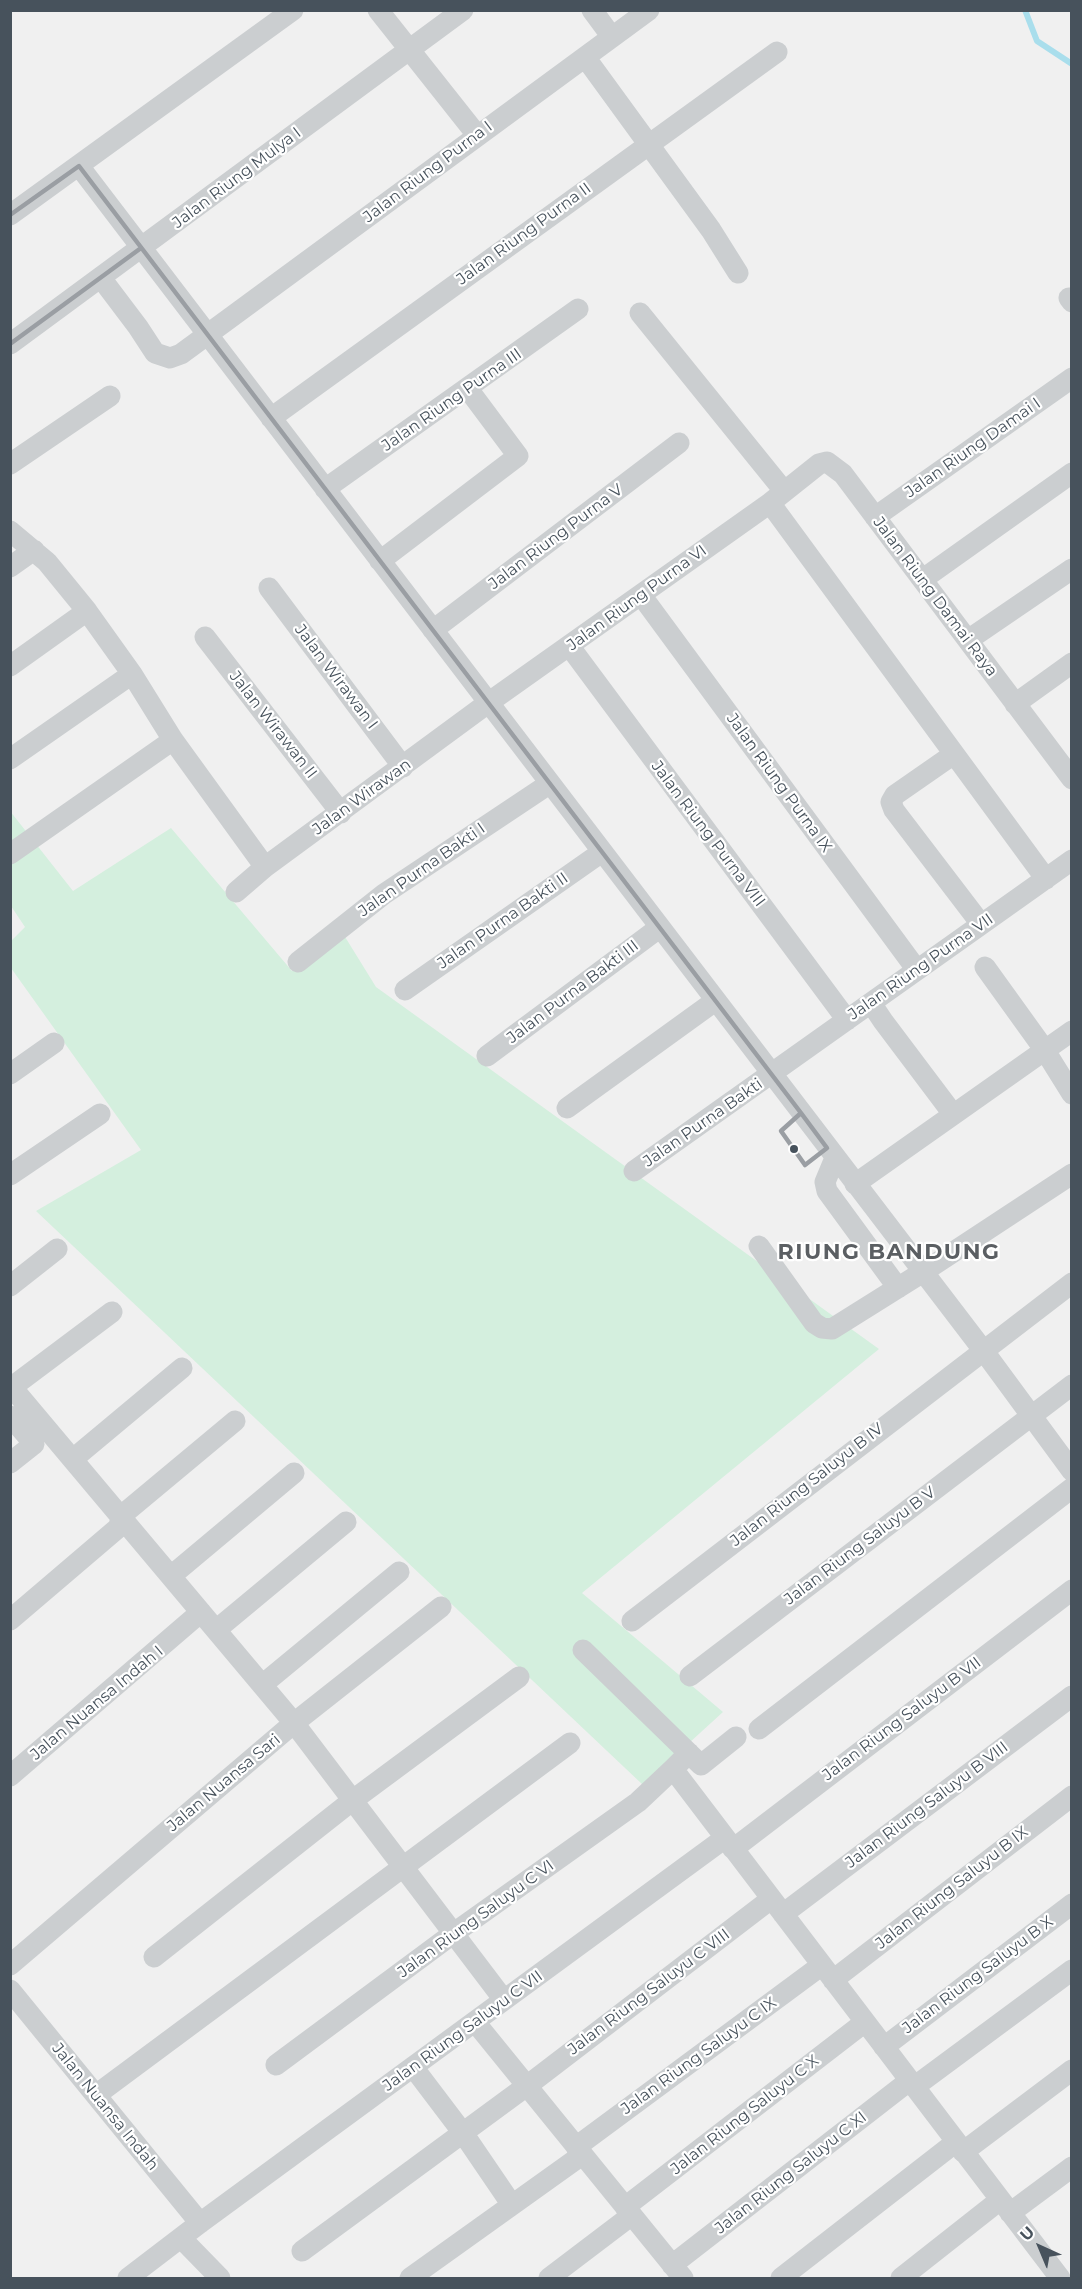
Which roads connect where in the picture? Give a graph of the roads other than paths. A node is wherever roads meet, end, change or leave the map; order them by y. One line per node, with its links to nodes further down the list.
1 (293, 10): 12 (street)
2 (378, 10): 7 (street)
3 (463, 10): 7 (street, Jalan Riung Mulya I)
4 (592, 10): 6 (street)
5 (649, 10): 6 (street, Jalan Riung Purna I)
6 (612, 37): 9 (street, Jalan Riung Purna I)
7 (409, 50): 10 (street); 14 (street, Jalan Riung Mulya I)
8 (777, 52): 11 (street, Jalan Riung Purna II)
9 (585, 57): 10 (street, Jalan Riung Purna I); 11 (street)
10 (477, 135): 19 (street, Jalan Riung Purna I)
11 (649, 144): 15 (street); 24 (street, Jalan Riung Purna II)
12 (79, 166): 13 (street); 14 (street)
13 (10, 215)
14 (141, 248): 16 (street, Jalan Riung Mulya I); 19 (street)
15 (738, 273)
16 (101, 278): 19 (street, Jalan Riung Purna I); 20 (street, Jalan Riung Mulya I)
17 (578, 309): 22 (street, Jalan Riung Purna III)
18 (640, 313): 29 (street)
19 (208, 336): 24 (street)
20 (10, 345)
21 (1071, 378): 30 (street, Jalan Riung Damai I)
22 (468, 389): 28 (street, Jalan Riung Purna III); 33 (street)
23 (110, 396): 26 (street)
24 (271, 418): 28 (street)
25 (679, 443): 40 (street, Jalan Riung Purna V)
26 (10, 464)
27 (1071, 473): 36 (street)
28 (325, 489): 33 (street)
29 (777, 497): 30 (street, Jalan Riung Damai Raya); 38 (street, Jalan Riung Purna VI); 50 (street)
30 (875, 517): 36 (street, Jalan Riung Damai Raya)
31 (10, 531): 32 (street)
32 (34, 550): 34 (street); 39 (street)
33 (380, 561): 40 (street)
34 (10, 567)
35 (1071, 569): 42 (street)
36 (923, 579): 42 (street, Jalan Riung Damai Raya)
37 (269, 588): 52 (street, Jalan Wirawan I)
38 (641, 595): 43 (street, Jalan Riung Purna VI); 66 (street, Jalan Riung Purna IX)
39 (87, 611): 45 (street); 46 (street)
40 (433, 630): 47 (street)
41 (205, 637): 55 (street, Jalan Wirawan II)
42 (968, 640): 48 (street, Jalan Riung Damai Raya)
43 (570, 647): 47 (street, Jalan Riung Purna VI); 70 (street, Jalan Riung Purna VIII)
44 (1071, 663): 48 (street)
45 (10, 666)
46 (132, 674): 49 (street); 51 (street)
47 (488, 703): 52 (street, Jalan Wirawan); 54 (street)
48 (1015, 704): 53 (street, Jalan Riung Damai Raya)
49 (173, 740): 57 (street); 59 (street)
50 (954, 754): 60 (street); 62 (street)
51 (10, 759)
52 (403, 767): 55 (street, Jalan Wirawan)
53 (1069, 769)
54 (549, 784): 56 (street); 64 (street, Jalan Purna Bakti I)
55 (341, 813): 59 (street, Jalan Wirawan)
56 (602, 852): 63 (street); 67 (street, Jalan Purna Bakti II)
57 (10, 854)
58 (1071, 860): 60 (street, Jalan Riung Purna VII)
59 (265, 867): 61 (street, Jalan Wirawan)
60 (1046, 879): 62 (street, Jalan Riung Purna VII)
61 (236, 892)
62 (981, 924): 66 (street, Jalan Riung Purna VII)
63 (659, 928): 68 (street); 74 (street, Jalan Purna Bakti III)
64 (298, 962)
65 (985, 967): 73 (street)
66 (917, 970): 69 (street, Jalan Riung Purna VII)
67 (405, 990)
68 (715, 1001): 76 (street); 78 (street)
69 (876, 1010): 70 (street, Jalan Riung Purna VII); 80 (street)
70 (847, 1020): 76 (street, Jalan Riung Purna VII)
71 (1071, 1031): 73 (street)
72 (54, 1043): 75 (street)
73 (1044, 1049): 77 (street); 80 (street)
74 (487, 1056)
75 (10, 1074)
76 (771, 1074): 81 (street); 82 (street, Jalan Purna Bakti)
77 (1071, 1094)
78 (567, 1108)
79 (100, 1114): 84 (street)
80 (953, 1114): 85 (street)
81 (831, 1153): 85 (street); 91 (street)
82 (634, 1171)
83 (1071, 1174): 88 (street)
84 (10, 1175)
85 (855, 1184): 88 (street)
86 (759, 1246): 91 (street)
87 (57, 1250): 90 (street)
88 (923, 1272): 91 (street); 93 (street)
89 (1071, 1283): 93 (street, Jalan Riung Saluyu B IV)
90 (10, 1286)
91 (897, 1288)
92 (112, 1312): 96 (street)
93 (983, 1350): 98 (street); 113 (street, Jalan Riung Saluyu B IV)
94 (182, 1368): 100 (street)
95 (1071, 1385): 98 (street, Jalan Riung Saluyu B V)
96 (11, 1386): 100 (street)
97 (10, 1416): 101 (street)
98 (1031, 1416): 102 (street); 116 (street, Jalan Riung Saluyu B V)
99 (235, 1420): 105 (street)
100 (73, 1459): 105 (street)
101 (10, 1463)
102 (1071, 1471)
103 (294, 1473): 108 (street)
104 (1071, 1488): 121 (street)
105 (120, 1522): 108 (street); 112 (street)
106 (346, 1522): 114 (street)
107 (399, 1572): 118 (street)
108 (171, 1576): 111 (street)
109 (1071, 1590): 129 (street, Jalan Riung Saluyu B VII)
110 (441, 1607): 120 (street, Jalan Nuansa Sari)
111 (201, 1612): 114 (street); 126 (street, Jalan Nuansa Indah I)
112 (10, 1620)
113 (632, 1621)
114 (216, 1630): 118 (street)
115 (583, 1650): 124 (street)
116 (690, 1676)
117 (519, 1677): 128 (street)
118 (262, 1685): 120 (street)
119 (1071, 1696): 132 (street, Jalan Riung Saluyu B VIII)
120 (294, 1723): 128 (street); 135 (street, Jalan Nuansa Sari)
121 (759, 1729)
122 (736, 1737): 124 (street)
123 (570, 1743): 130 (street)
124 (689, 1753): 125 (street, Jalan Riung Saluyu C VI)
125 (673, 1769): 129 (street); 133 (street, Jalan Riung Saluyu C VI)
126 (11, 1775)
127 (1071, 1796): 137 (street, Jalan Riung Saluyu B IX)
128 (353, 1800): 130 (street); 134 (street)
129 (729, 1844): 132 (street); 139 (street, Jalan Riung Saluyu C VII)
130 (404, 1868): 133 (street); 148 (street)
131 (1071, 1904): 142 (street, Jalan Riung Saluyu B X)
132 (777, 1906): 137 (street); 147 (street, Jalan Riung Saluyu C VIII)
133 (454, 1933): 139 (street); 143 (street, Jalan Riung Saluyu C VI)
134 (154, 1957)
135 (10, 1965)
136 (1071, 1970): 146 (street, Jalan Riung Saluyu C XI)
137 (827, 1973): 141 (street); 151 (street, Jalan Riung Saluyu C IX)
138 (10, 1990): 148 (street, Jalan Nuansa Indah)
139 (504, 2000): 140 (street, Jalan Riung Saluyu C VII)
140 (475, 2022): 144 (street, Jalan Riung Saluyu C VII); 147 (street)
141 (865, 2022): 142 (street); 155 (street, Jalan Riung Saluyu C X)
142 (884, 2047): 146 (street)
143 (276, 2065)
144 (413, 2067): 149 (street); 156 (street, Jalan Riung Saluyu C VII)
145 (1071, 2070): 150 (street)
146 (912, 2084): 150 (street); 159 (street, Jalan Riung Saluyu C XI)
147 (526, 2086): 149 (street, Jalan Riung Saluyu C VIII); 151 (street)
148 (96, 2095): 156 (street, Jalan Nuansa Indah)
149 (463, 2133): 153 (street); 158 (street)
150 (960, 2147): 154 (street); 165 (street)
151 (579, 2151): 153 (street, Jalan Riung Saluyu C IX); 155 (street)
152 (1071, 2167): 154 (street)
153 (512, 2205): 163 (street, Jalan Riung Saluyu C IX)
154 (1005, 2206): 160 (street); 166 (street)
155 (629, 2211): 159 (street); 164 (street, Jalan Riung Saluyu C X)
156 (200, 2223): 157 (street, Jalan Riung Saluyu C VII)
157 (181, 2238): 161 (street, Jalan Riung Saluyu C VII); 162 (street)
158 (302, 2251)
159 (678, 2272)
160 (1061, 2275)
161 (128, 2278)
162 (220, 2278)
163 (410, 2278)
164 (549, 2278)
165 (781, 2278)
166 (901, 2278)

